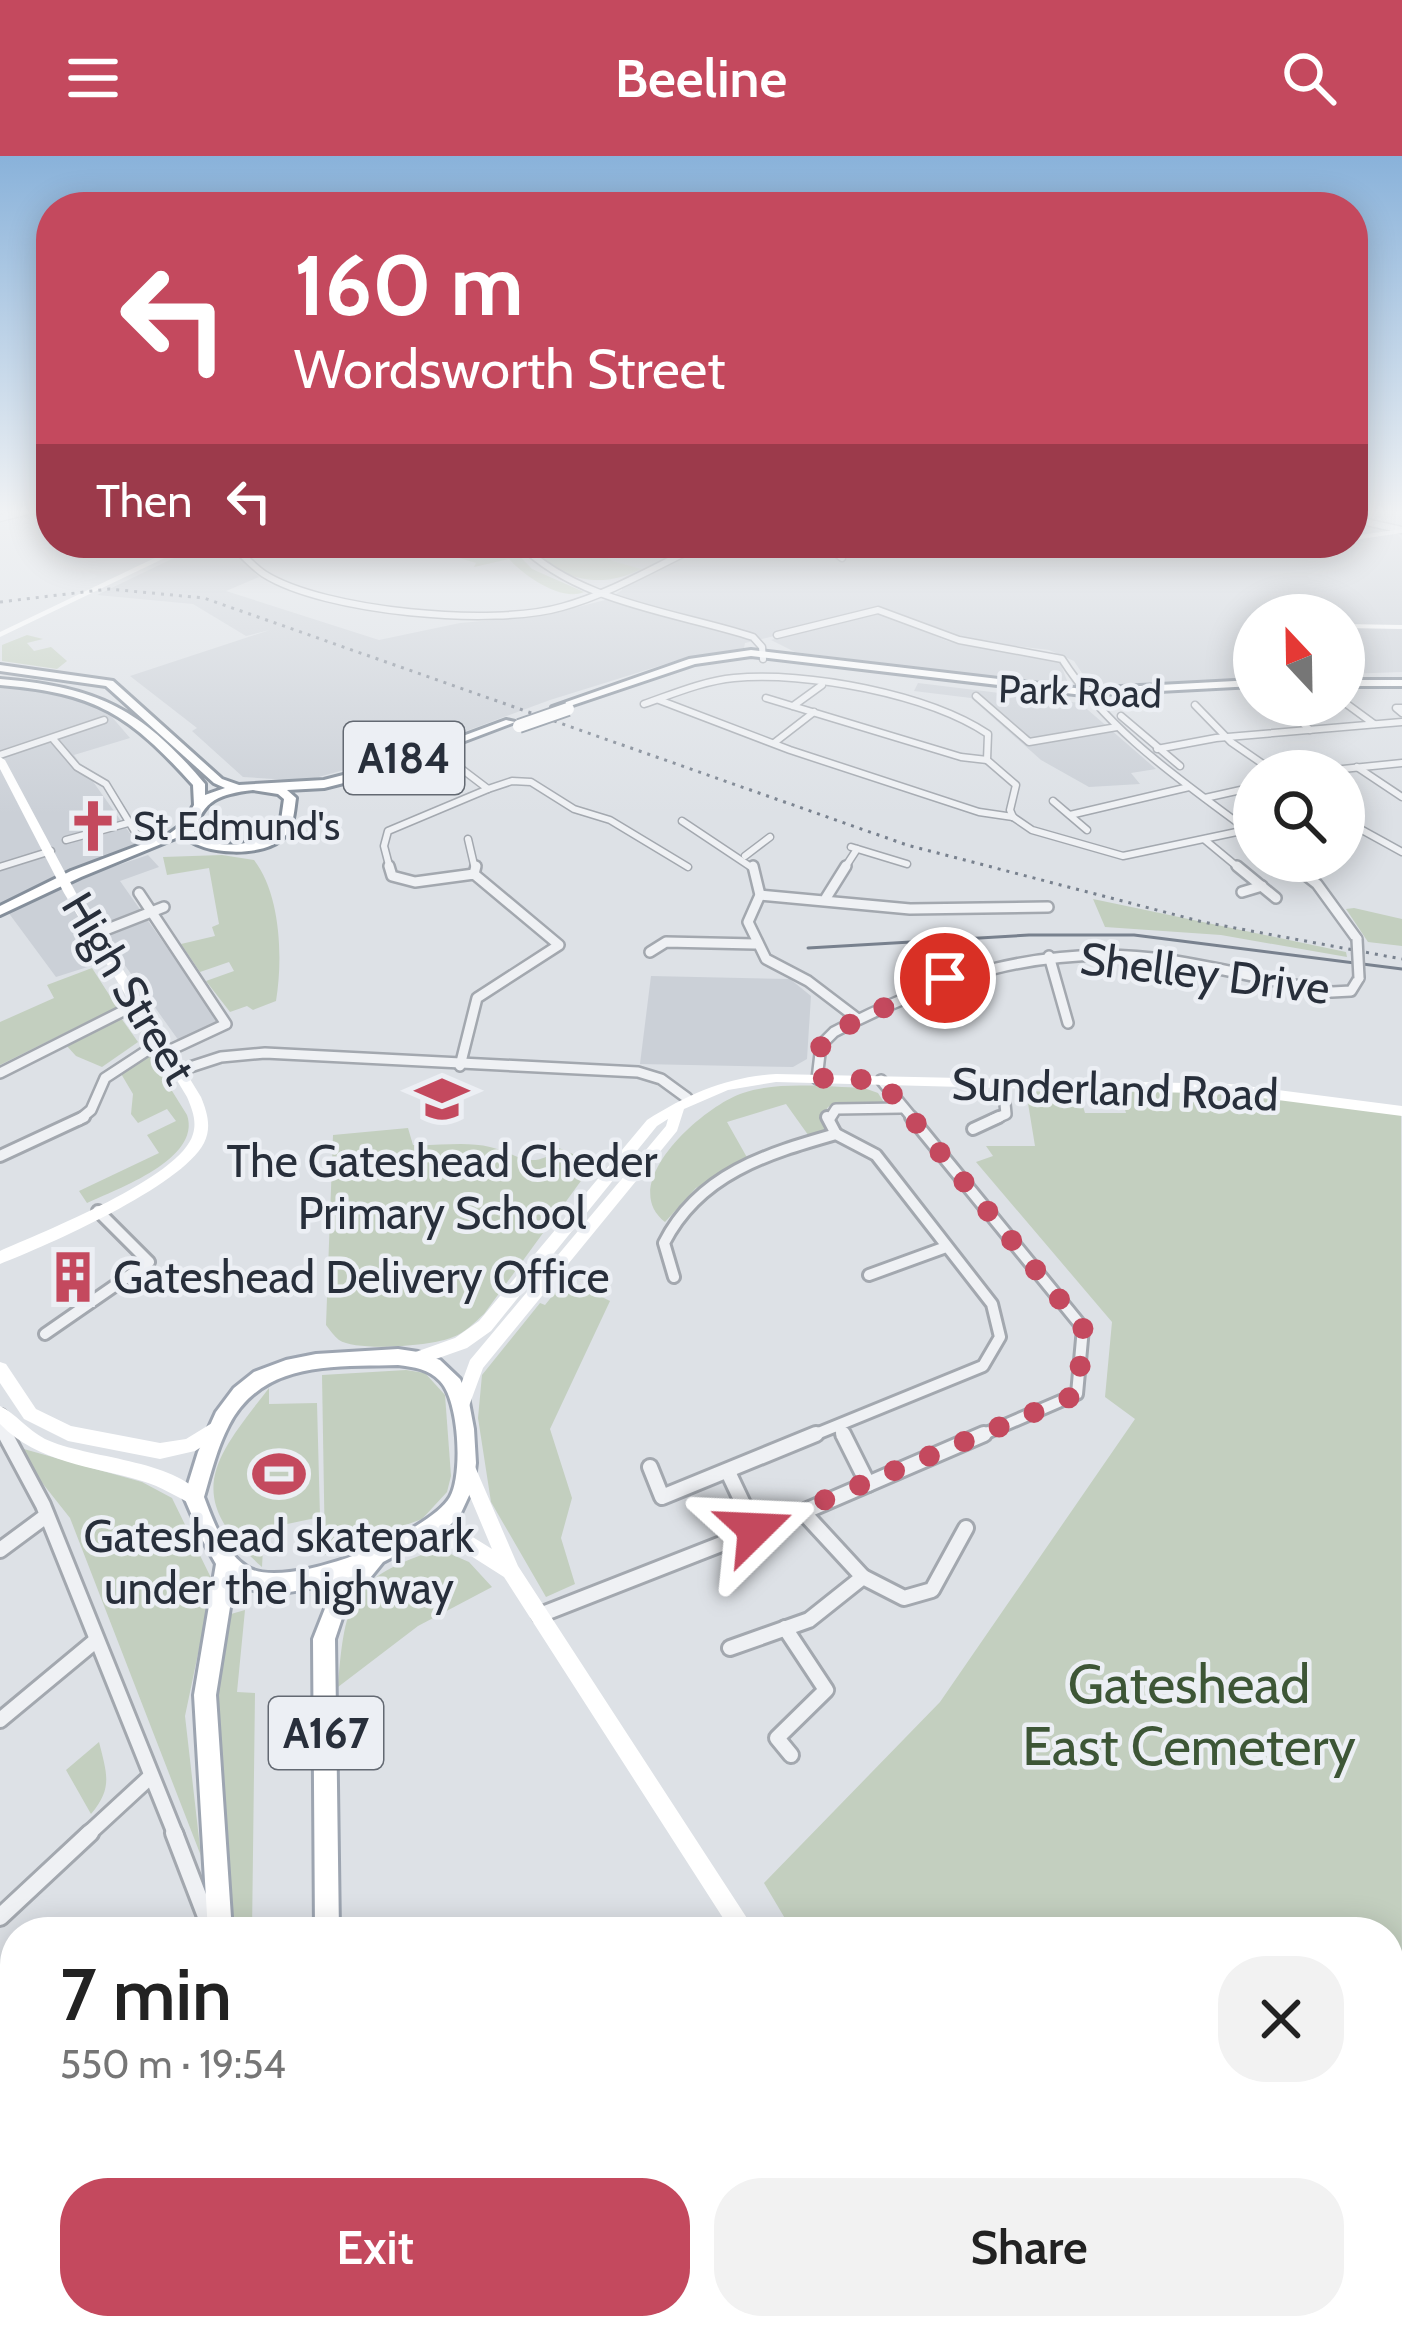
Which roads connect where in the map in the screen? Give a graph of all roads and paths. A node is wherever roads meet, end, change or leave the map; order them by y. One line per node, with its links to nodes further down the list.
1 (52, 611): 7 (main road)
2 (422, 611): 3 (street)
3 (542, 611)
4 (668, 611): 9 (street)
5 (1365, 626): 6 (main road)
6 (1402, 627)
7 (6, 633)
8 (777, 635): 16 (street)
9 (763, 656): 16 (highway, Park Road / A184); 36 (highway, A184, bridge)
10 (0, 670): 46 (highway)
11 (1365, 680): 12 (highway)
12 (1402, 680)
13 (0, 682): 54 (highway)
14 (822, 685): 19 (street); 22 (street); 39 (street)
15 (1233, 688): 16 (highway, Park Road / A184)
16 (1086, 695): 30 (street)
17 (976, 696): 30 (street)
18 (766, 698): 22 (street)
19 (658, 699): 20 (street); 34 (street)
20 (644, 704)
21 (1195, 705): 32 (street)
22 (794, 706): 23 (street)
23 (814, 712): 34 (street); 39 (street)
24 (1402, 714): 28 (street)
25 (1121, 716): 35 (street)
26 (1365, 717): 28 (street)
27 (104, 720): 33 (street)
28 (1374, 724): 31 (street)
29 (1306, 726): 31 (street)
30 (1118, 727): 48 (street)
31 (1310, 730): 32 (street)
32 (1226, 737): 35 (street); 37 (street)
33 (54, 740): 38 (street); 60 (street)
34 (773, 743): 45 (street)
35 (1157, 749): 41 (street)
36 (437, 750): 47 (highway, A184); 49 (street); 55 (highway, A184)
37 (1244, 750)
38 (0, 758): 71 (main road, High Street)
39 (987, 760): 57 (street)
40 (1402, 763): 42 (street)
41 (1180, 766)
42 (1365, 766)
43 (875, 768): 45 (street)
44 (1365, 772): 51 (street)
45 (866, 776): 57 (street)
46 (238, 788): 47 (highway); 54 (highway)
47 (257, 788): 55 (highway)
48 (1189, 788): 52 (street); 56 (street)
49 (488, 789): 76 (street); 77 (street)
50 (1233, 792): 52 (street)
51 (1402, 797)
52 (1204, 798): 59 (street)
53 (1053, 801): 56 (street)
54 (200, 804): 61 (highway)
55 (291, 807): 70 (highway)
56 (1070, 815): 62 (street)
57 (1013, 818): 68 (street)
58 (682, 820): 73 (street)
59 (1233, 820)
60 (128, 823): 67 (street); 69 (street)
61 (190, 825): 69 (highway); 70 (highway)
62 (1087, 830)
63 (1365, 832): 72 (street)
64 (1233, 836): 68 (street)
65 (770, 837): 73 (street)
66 (468, 839): 77 (street)
67 (66, 840)
68 (1205, 840): 80 (street)
69 (137, 846): 70 (highway); 78 (highway)
70 (215, 848)
71 (51, 851): 75 (street); 78 (main road, High Street)
72 (1402, 852)
73 (746, 856): 83 (street)
74 (907, 864): 84 (street)
75 (0, 867)
76 (688, 867)
77 (474, 874): 98 (street)
78 (64, 879): 88 (highway); 90 (main road, High Street)
79 (1314, 882): 93 (street, Shelley Drive, bridge)
80 (1262, 886): 81 (street); 85 (street)
81 (1242, 892)
82 (139, 893): 89 (street)
83 (760, 896): 84 (street); 91 (street)
84 (826, 898): 87 (street)
85 (1276, 898)
86 (164, 907): 89 (street)
87 (1048, 907)
88 (0, 911)
89 (149, 912): 90 (street); 97 (street)
90 (95, 934): 94 (main road, High Street)
91 (755, 944): 92 (street); 95 (street)
92 (650, 952)
93 (1048, 956): 95 (street, Shelley Drive); 96 (street)
94 (137, 1004): 97 (main road, High Street); 100 (street)
95 (858, 1019): 101 (street, Shelley Drive)
96 (1068, 1023)
97 (164, 1047): 99 (main road, High Street); 109 (street)
98 (460, 1066): 99 (street); 104 (street)
99 (178, 1071): 110 (main road, High Street)
100 (0, 1073)
101 (817, 1078): 102 (main road, Sunderland Road); 104 (main road, Sunderland Road)
102 (881, 1080): 103 (main road, Sunderland Road); 105 (street)
103 (1003, 1083): 106 (main road, Sunderland Road); 107 (street)
104 (683, 1101): 116 (main road); 118 (main road)
105 (901, 1108): 108 (street); 125 (street)
106 (1402, 1111)
107 (974, 1129)
108 (836, 1134): 111 (street); 114 (street)
109 (0, 1156)
110 (98, 1211): 112 (main road, High Street); 115 (street)
111 (946, 1247): 113 (street); 120 (street)
112 (0, 1258)
113 (869, 1274)
114 (674, 1277)
115 (45, 1334)
116 (416, 1358): 118 (main road); 121 (main road)
117 (0, 1370): 121 (main road)
118 (464, 1401): 123 (main road)
119 (0, 1413): 126 (main road); 128 (street)
120 (839, 1427): 124 (street); 125 (street)
121 (217, 1428): 126 (main road)
122 (650, 1467): 124 (street)
123 (467, 1468): 131 (main road, A167); 135 (main road)
124 (728, 1472): 130 (street)
125 (868, 1484): 127 (street)
126 (194, 1497): 134 (main road)
127 (803, 1511): 130 (street); 136 (street)
128 (46, 1516): 132 (street); 139 (street)
129 (966, 1528): 136 (street)
130 (755, 1529): 137 (street)
131 (418, 1538): 133 (main road, A167); 135 (main road)
132 (0, 1550)
133 (380, 1552): 134 (main road, A167); 147 (main road, A167)
134 (227, 1562): 146 (main road, A167)
135 (511, 1572): 137 (main road)
136 (863, 1576): 138 (street)
137 (540, 1615): 148 (main road)
138 (785, 1628): 140 (street); 142 (street)
139 (94, 1642): 141 (street); 143 (street)
140 (730, 1648)
141 (0, 1720)
142 (791, 1755)
143 (150, 1778): 144 (street); 145 (street)
144 (0, 1917)
145 (210, 1917)
146 (215, 1917)
147 (327, 1917)
148 (735, 1917)

